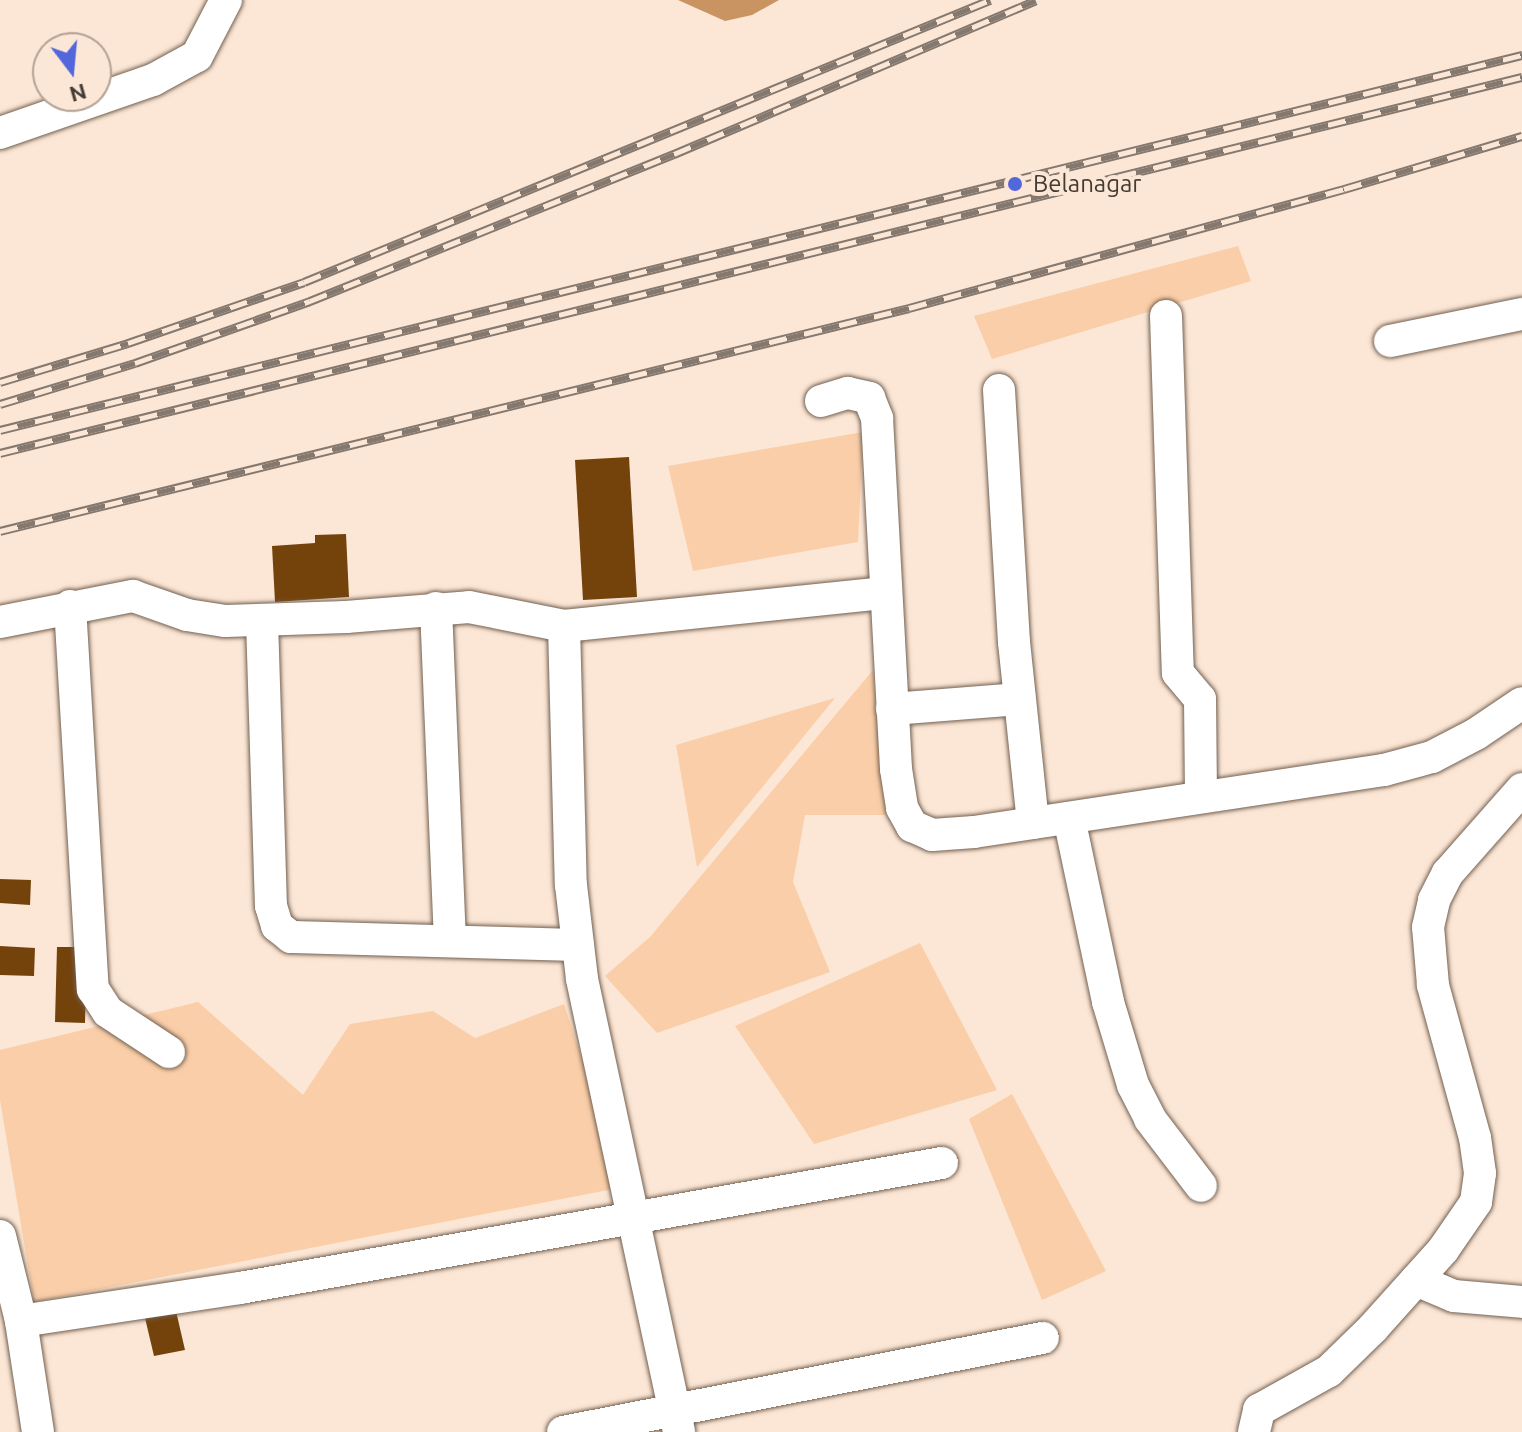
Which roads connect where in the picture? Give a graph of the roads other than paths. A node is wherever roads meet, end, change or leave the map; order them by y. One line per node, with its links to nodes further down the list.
1 (226, 0): 2 (street)
2 (0, 133)
3 (1522, 314): 5 (street)
4 (1166, 316): 18 (street)
5 (1390, 341)
6 (999, 390): 14 (street)
7 (821, 401): 8 (street)
8 (885, 593): 13 (street); 16 (street)
9 (70, 606): 11 (street); 12 (street); 23 (street)
10 (436, 608): 11 (street); 13 (street); 21 (street)
11 (262, 621): 21 (street)
12 (0, 622)
13 (564, 626): 22 (street)
14 (1020, 699): 16 (street); 20 (street)
15 (1522, 703): 18 (street)
16 (892, 709): 20 (street)
17 (1522, 789): 28 (street)
18 (1201, 797): 19 (street)
19 (1069, 818): 20 (street); 25 (street)
20 (1033, 823)
21 (450, 941): 22 (street)
22 (578, 945): 26 (street)
23 (169, 1052)
24 (942, 1163): 26 (street)
25 (1201, 1186)
26 (634, 1217): 30 (street); 32 (street)
27 (2, 1255): 30 (street)
28 (1416, 1280): 29 (street); 35 (street)
29 (1522, 1302)
30 (21, 1321): 34 (street)
31 (1043, 1338): 32 (street)
32 (677, 1421): 33 (street)
33 (583, 1430)
34 (38, 1432)
35 (1254, 1432)

